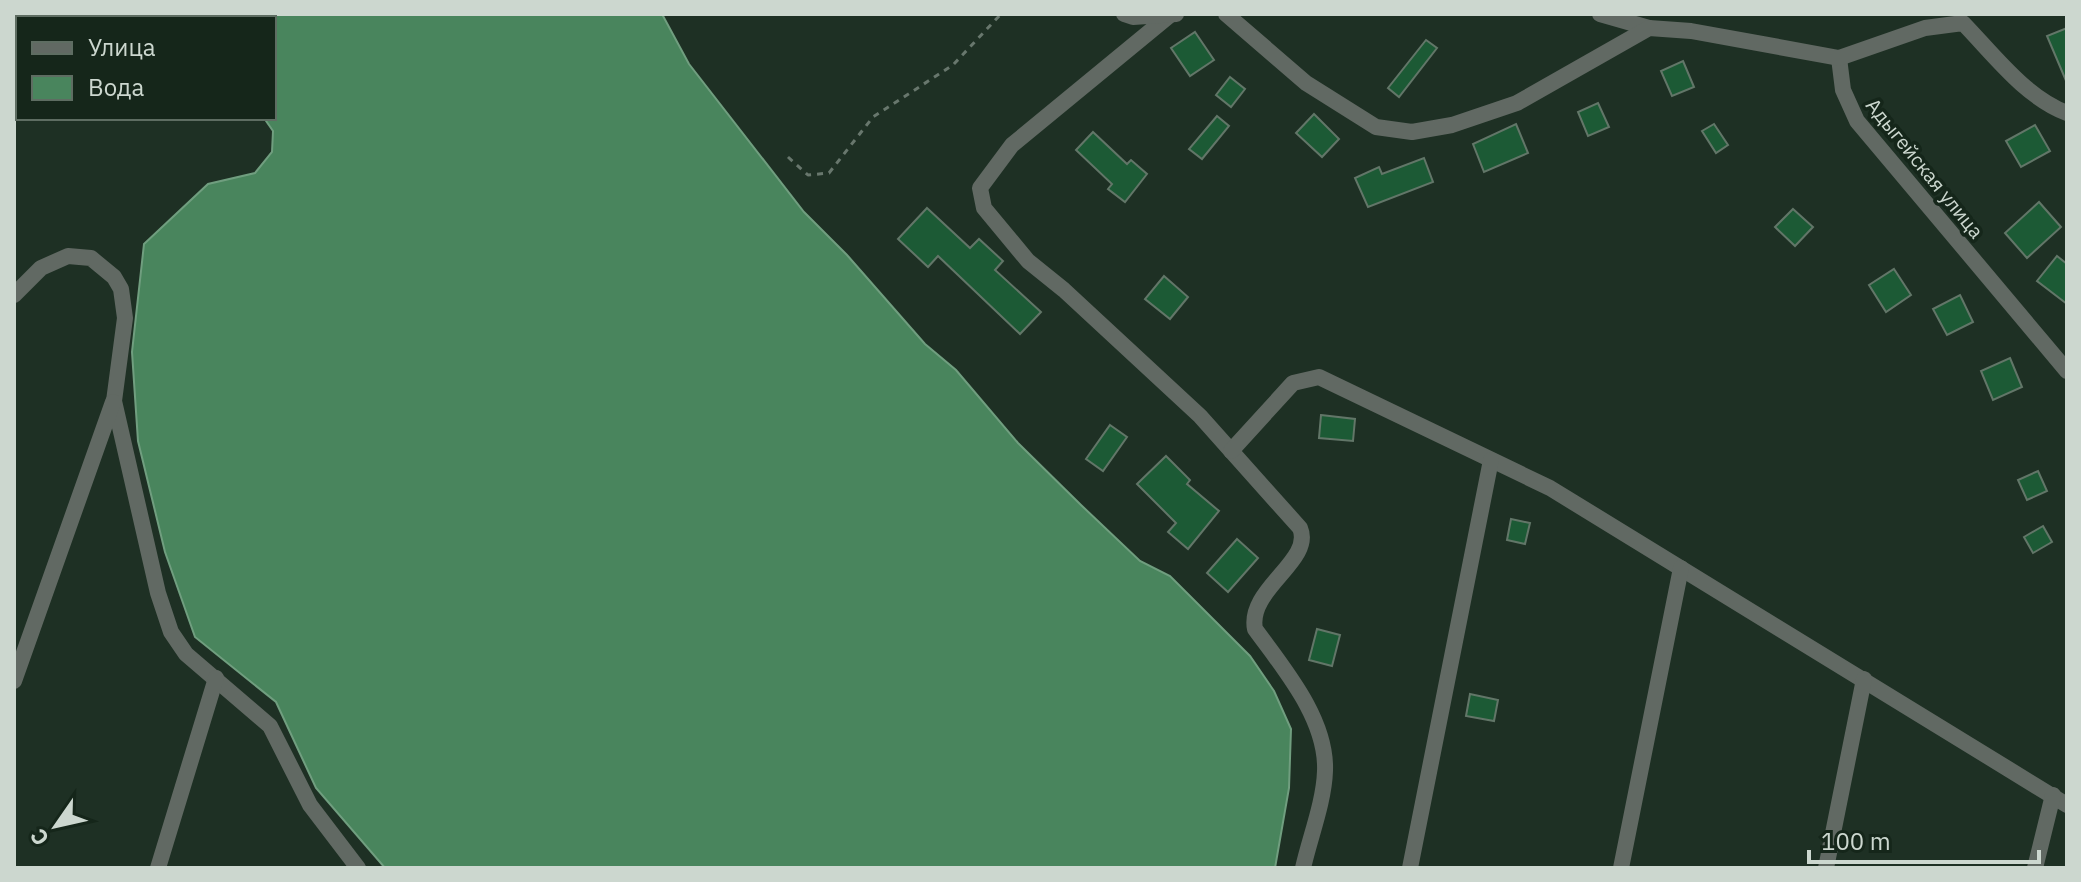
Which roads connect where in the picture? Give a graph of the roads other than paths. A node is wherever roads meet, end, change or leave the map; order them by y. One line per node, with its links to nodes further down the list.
1 (1124, 14): 4 (street)
2 (1226, 14): 6 (street)
3 (1600, 14): 6 (street)
4 (1173, 15): 12 (street)
5 (1960, 18): 7 (street); 8 (street)
6 (1649, 28): 7 (street)
7 (1839, 58): 10 (street, Адыгейская улица)
8 (2067, 113)
9 (14, 295): 11 (street)
10 (2064, 364)
11 (114, 401): 15 (street); 17 (street)
12 (1231, 451): 13 (street); 21 (street)
13 (1491, 460): 14 (street); 22 (street)
14 (1681, 568): 16 (street); 23 (street)
15 (216, 678): 19 (street); 20 (street)
16 (1864, 679): 18 (street); 24 (street)
17 (14, 681)
18 (2060, 800): 25 (street)
19 (158, 868)
20 (358, 868)
21 (1303, 868)
22 (1410, 868)
23 (1621, 868)
24 (1826, 868)
25 (2035, 868)

